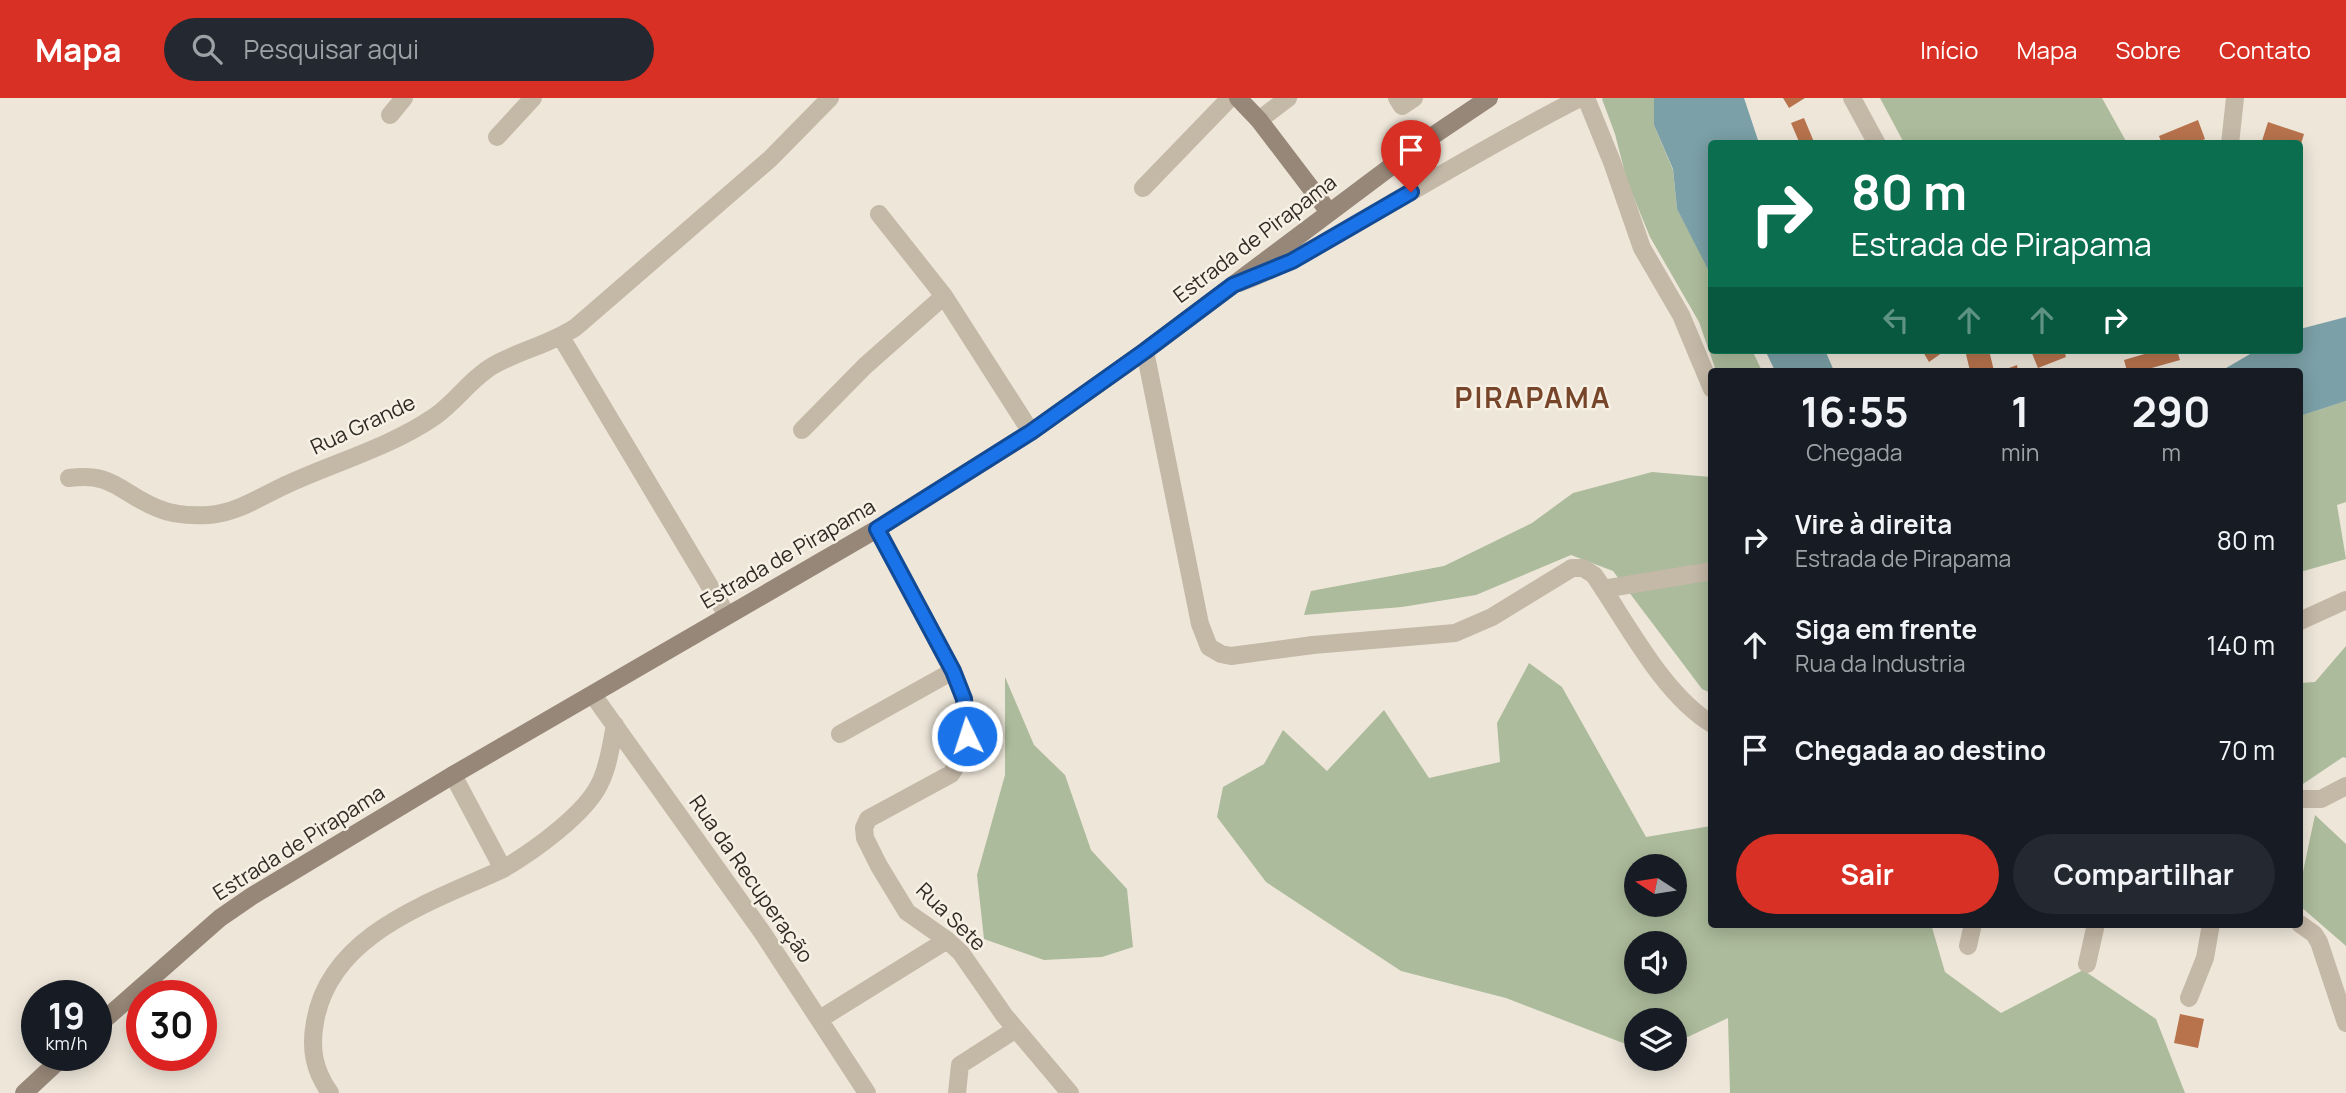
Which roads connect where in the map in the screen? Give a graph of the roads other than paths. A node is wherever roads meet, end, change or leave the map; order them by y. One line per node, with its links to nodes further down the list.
1 (404, 98): 12 (street)
2 (533, 98): 14 (street)
3 (830, 98): 23 (street, Rua Grande)
4 (1230, 98): 17 (street)
5 (1238, 98): 13 (street)
6 (1288, 98): 13 (street)
7 (1489, 98): 18 (street, Estrada de Pirapama)
8 (1580, 98): 20 (street)
9 (1586, 98): 25 (street)
10 (1852, 98): 15 (street)
11 (2235, 98): 16 (street)
12 (390, 116)
13 (1259, 120): 18 (street)
14 (497, 136)
15 (1875, 140)
16 (2230, 140)
17 (1143, 188)
18 (1329, 212): 20 (street); 21 (street, Estrada de Pirapama)
19 (879, 214): 22 (street)
20 (1343, 231): 21 (street)
21 (1233, 285): 24 (street, Estrada de Pirapama)
22 (944, 296): 26 (street); 27 (street)
23 (561, 337): 28 (street, Rua Grande); 33 (street)
24 (1145, 351): 27 (street, Estrada de Pirapama); 31 (street)
25 (1708, 380)
26 (802, 430)
27 (1031, 432): 29 (street, Estrada de Pirapama)
28 (69, 478)
29 (877, 529): 33 (street, Estrada de Pirapama); 35 (street)
30 (1708, 572): 31 (street)
31 (1603, 589): 37 (street)
32 (2346, 600): 34 (street)
33 (727, 615): 36 (street, Estrada de Pirapama)
34 (2303, 620)
35 (953, 671): 39 (street); 48 (street, Rua Sete)
36 (593, 695): 38 (street, Rua da Recuperação); 40 (street, Estrada de Pirapama)
37 (1708, 721)
38 (615, 725): 43 (street); 53 (street, Rua da Recuperação)
39 (840, 734)
40 (453, 775): 43 (street); 52 (street, Estrada de Pirapama)
41 (2346, 786): 42 (street)
42 (2303, 800)
43 (503, 869): 58 (street)
44 (2303, 925): 54 (street)
45 (1972, 928): 49 (street)
46 (2095, 928): 50 (street)
47 (2210, 928): 51 (street)
48 (947, 940): 53 (street); 55 (street, Rua Sete)
49 (1968, 946)
50 (2087, 964)
51 (2189, 998)
52 (112, 1013)
53 (820, 1019): 59 (street, Rua da Recuperação)
54 (2346, 1023)
55 (1016, 1029): 60 (street); 61 (street, Rua Sete)
56 (48, 1071): 57 (street)
57 (24, 1093)
58 (330, 1093)
59 (867, 1093)
60 (957, 1093)
61 (1070, 1093)

